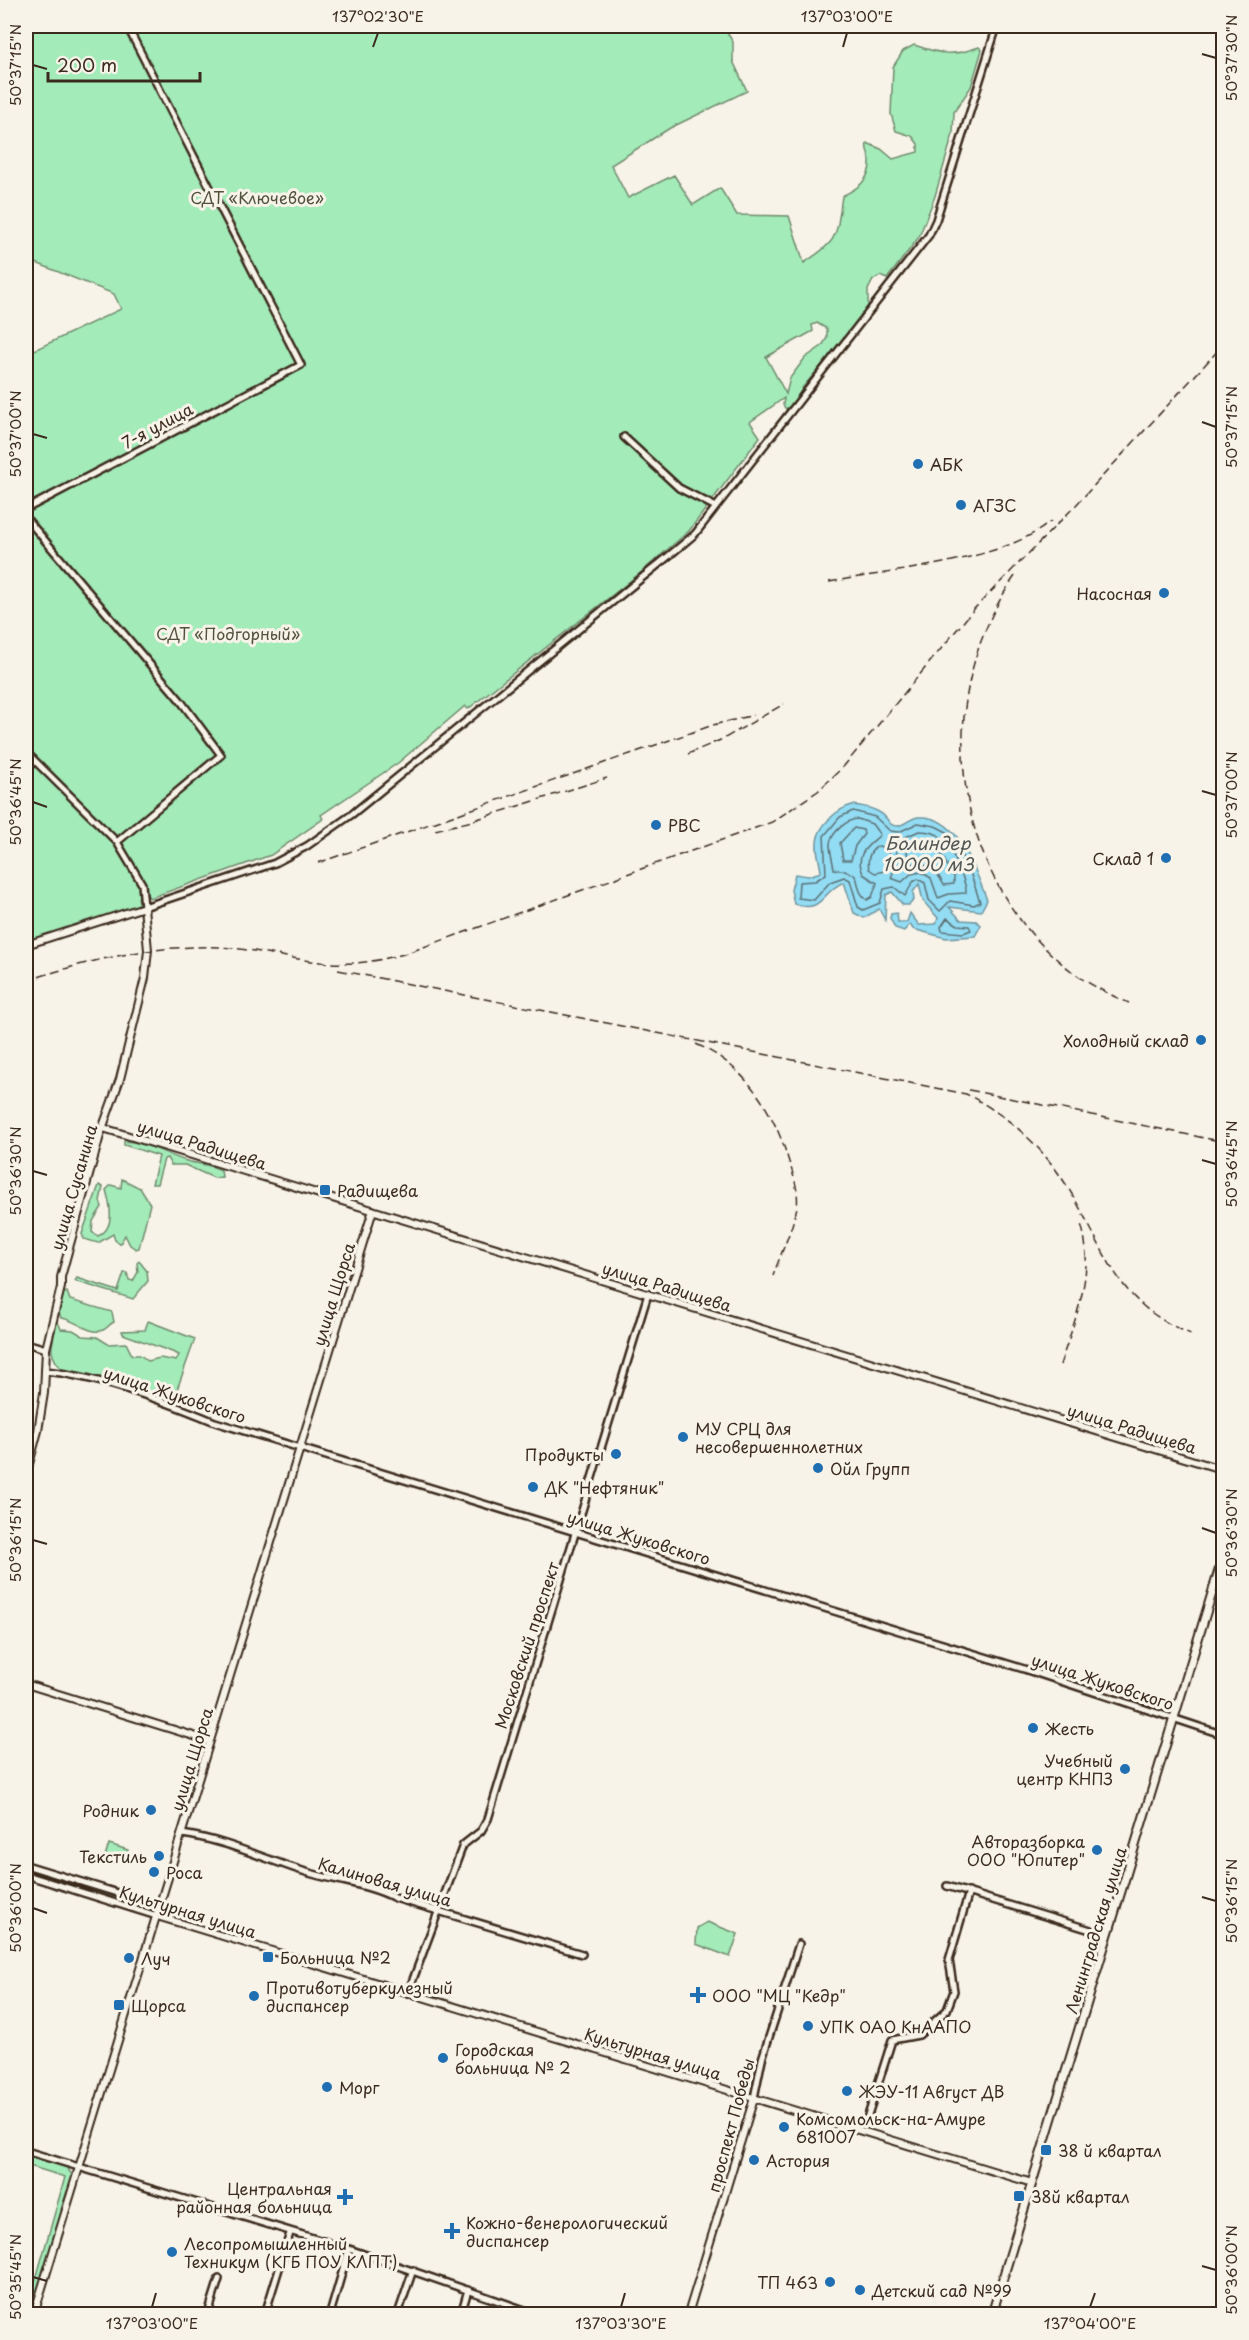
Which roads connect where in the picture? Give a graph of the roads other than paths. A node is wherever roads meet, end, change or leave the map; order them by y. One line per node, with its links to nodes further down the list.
1 (127, 26): 5 (street, 7-я улица)
2 (997, 26): 4 (street)
3 (624, 437): 4 (street)
4 (716, 507): 9 (street)
5 (26, 509)
6 (26, 518): 8 (street)
7 (26, 752): 8 (street)
8 (117, 842): 9 (street)
9 (144, 907): 10 (street); 11 (street, улица Сусанина)
10 (26, 945)
11 (103, 1128): 12 (street, улица Радищева); 15 (street, улица Сусанина)
12 (373, 1210): 13 (street, улица Радищева); 17 (street, улица Щорса)
13 (648, 1294): 18 (street, улица Радищева); 20 (street, Московский проспект)
14 (26, 1342): 15 (street)
15 (46, 1349): 16 (street, улица Сусанина)
16 (45, 1371): 17 (street, улица Жуковского); 19 (street, улица Сусанина)
17 (300, 1447): 20 (street, улица Жуковского); 25 (street, улица Щорса)
18 (1224, 1470)
19 (26, 1475)
20 (577, 1531): 23 (street, улица Жуковского); 32 (street, Московский проспект)
21 (1224, 1554): 23 (main road, Ленинградская улица)
22 (26, 1684): 25 (street)
23 (1174, 1717): 24 (street, улица Жуковского); 34 (main road, Ленинградская улица)
24 (1224, 1735)
25 (210, 1741): 26 (street, улица Щорса)
26 (182, 1834): 31 (street, улица Щорса); 32 (street, Калиновая улица)
27 (26, 1865): 31 (street, Культурная улица)
28 (26, 1875): 33 (street, Культурная улица)
29 (947, 1886): 30 (street)
30 (969, 1892): 34 (street); 39 (street)
31 (160, 1906): 33 (street, улица Щорса)
32 (439, 1911): 36 (street, Калиновая улица); 37 (street, Московский проспект)
33 (157, 1916): 37 (street, Культурная улица); 41 (street, улица Щорса)
34 (1107, 1935): 42 (main road, Ленинградская улица)
35 (799, 1944): 38 (street, проспект Победы)
36 (582, 1954)
37 (408, 1993): 38 (street, Культурная улица)
38 (754, 2098): 39 (street, Культурная улица); 57 (street, проспект Победы)
39 (853, 2127): 42 (street, Культурная улица)
40 (26, 2151): 41 (street)
41 (79, 2169): 43 (street); 49 (street, улица Щорса)
42 (1032, 2183): 58 (main road, Ленинградская улица)
43 (290, 2233): 44 (street); 51 (street)
44 (349, 2249): 45 (street); 52 (street)
45 (412, 2270): 47 (street); 53 (street)
46 (219, 2279): 50 (street)
47 (468, 2290): 48 (street); 54 (street)
48 (508, 2306): 55 (street); 56 (street)
49 (34, 2314)
50 (208, 2314)
51 (265, 2314)
52 (330, 2314)
53 (398, 2314)
54 (460, 2314)
55 (506, 2314)
56 (536, 2314)
57 (688, 2314)
58 (992, 2314)

